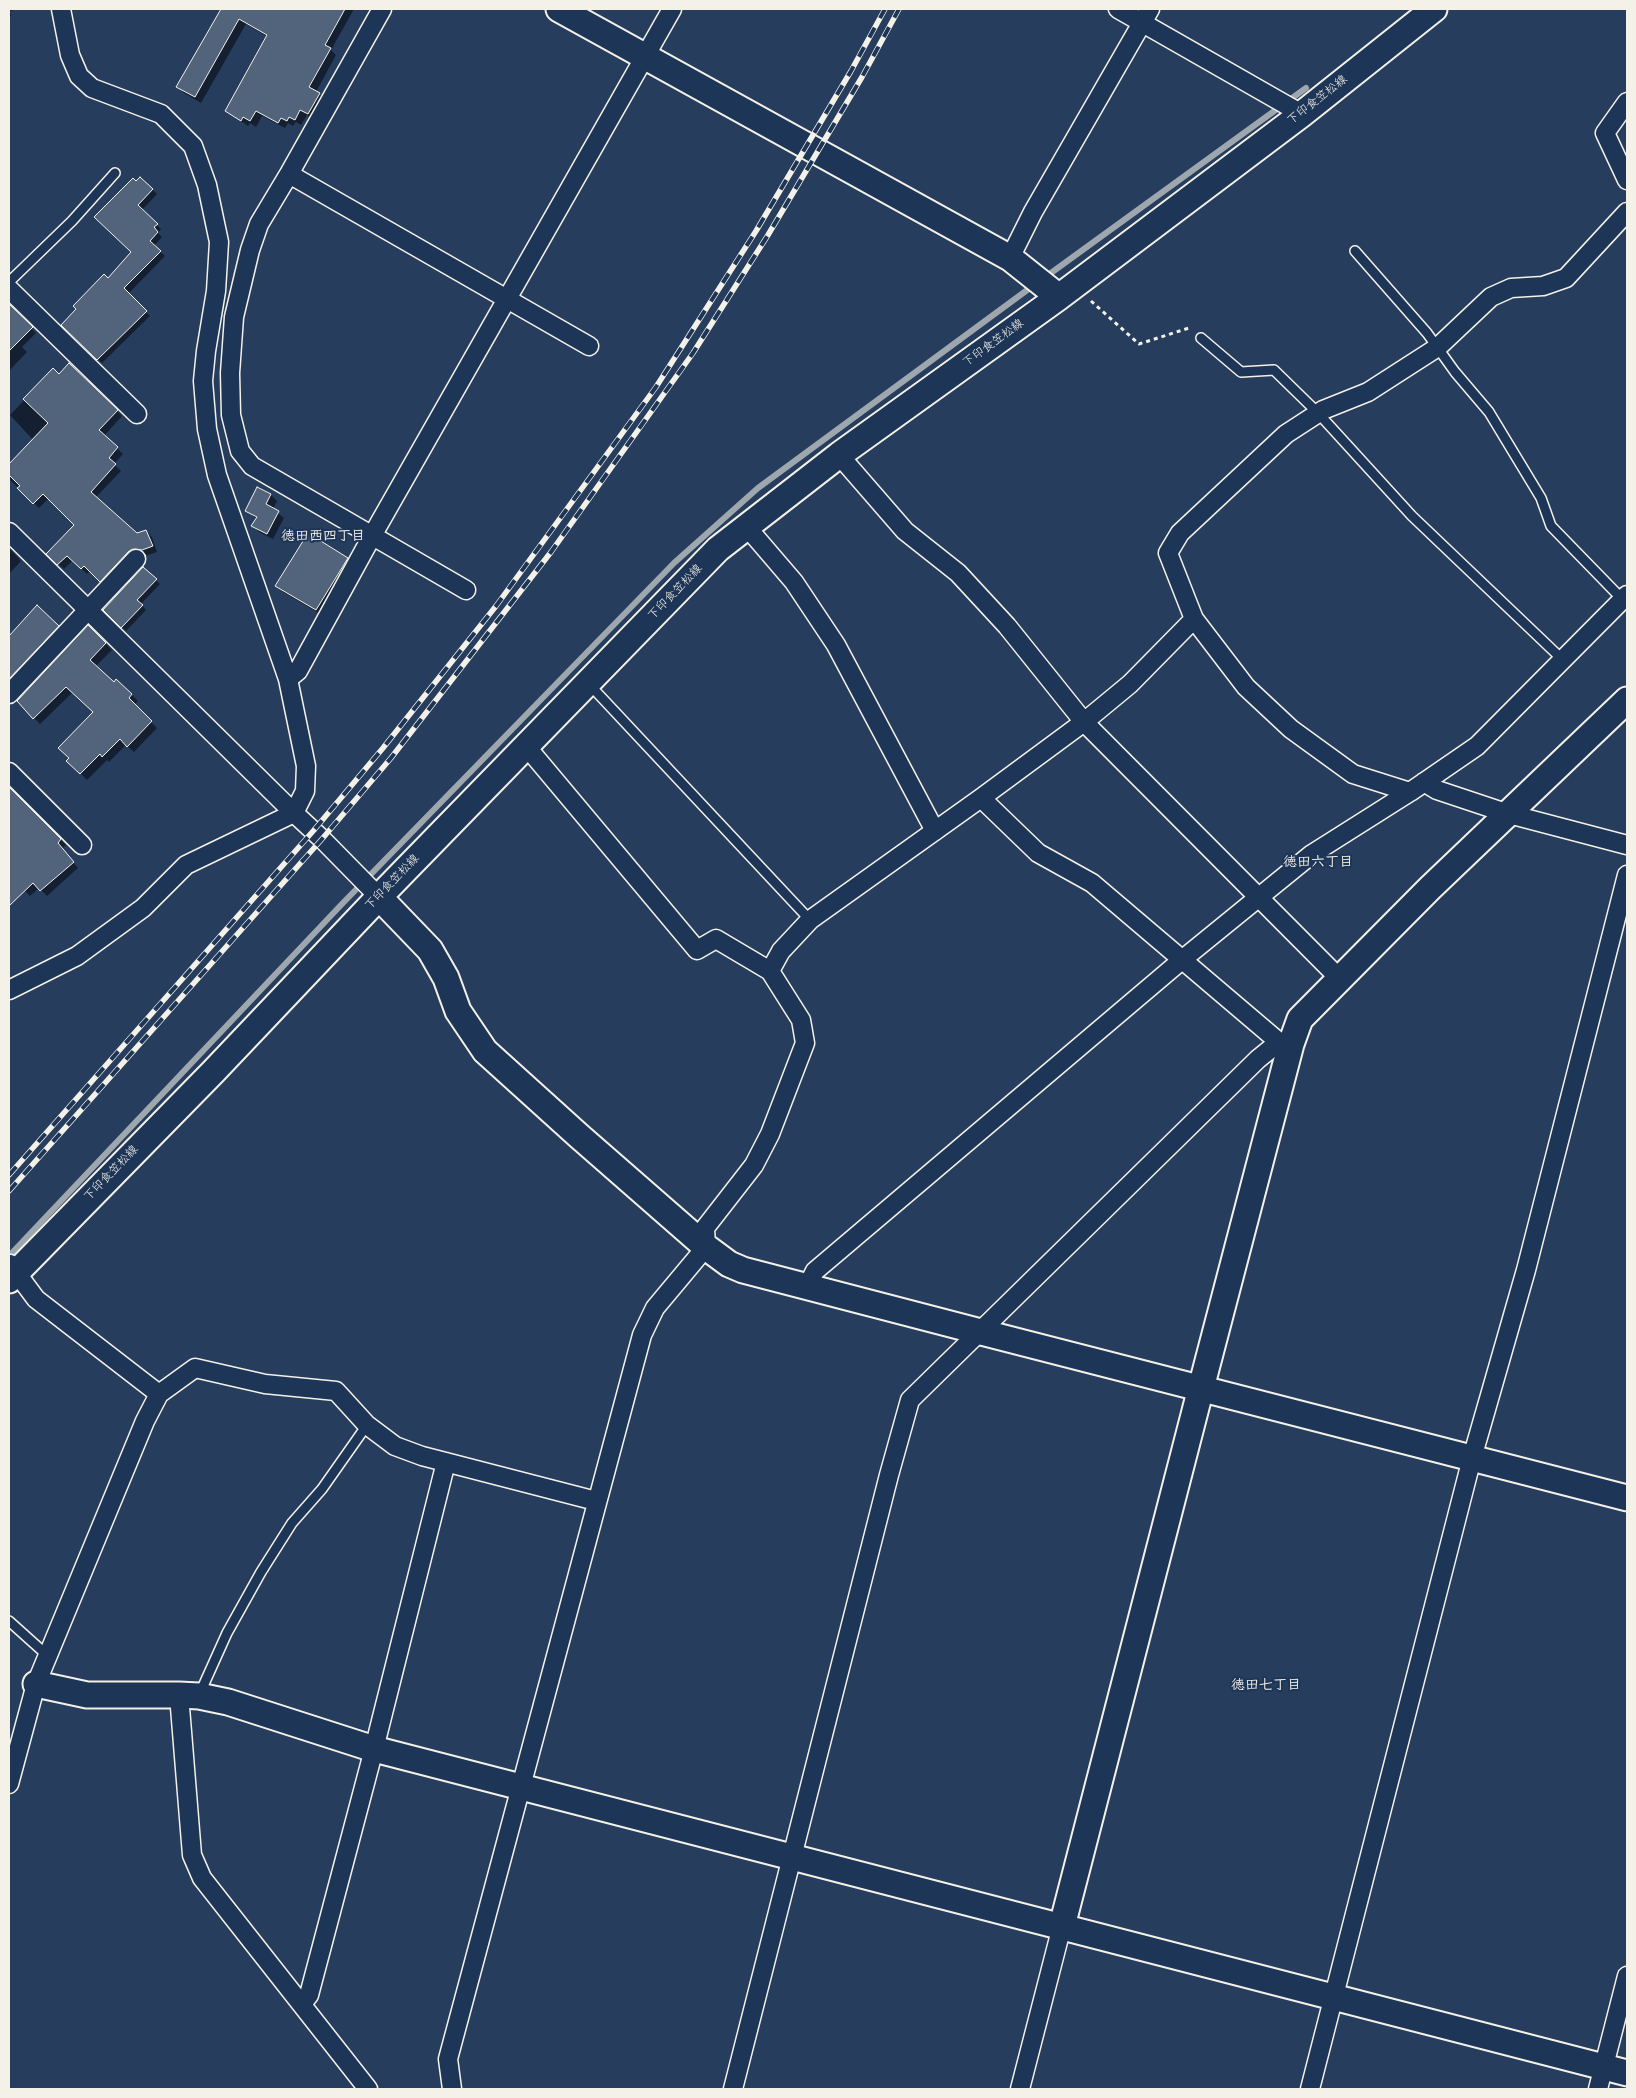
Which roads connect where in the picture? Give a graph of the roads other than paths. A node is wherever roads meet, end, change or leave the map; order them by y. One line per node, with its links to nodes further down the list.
1 (61, 9): 36 (street)
2 (382, 9): 12 (street)
3 (559, 9): 8 (street)
4 (672, 9): 8 (street)
5 (1118, 9): 7 (street)
6 (1434, 9): 10 (street, 下印食笠松線)
7 (1146, 16): 10 (street); 16 (street)
8 (645, 57): 16 (street); 20 (street)
9 (1627, 102): 13 (street)
10 (1298, 112): 19 (street, 下印食笠松線)
11 (115, 173): 17 (lane)
12 (290, 174): 20 (street); 29 (street)
13 (1627, 180)
14 (1627, 212): 23 (street)
15 (1356, 251): 23 (lane)
16 (1015, 262): 19 (street)
17 (9, 282)
18 (9, 290): 25 (street)
19 (1062, 292): 26 (street, 下印食笠松線)
20 (507, 300): 22 (street); 29 (street)
21 (1201, 338): 24 (lane)
22 (589, 346)
23 (1438, 347): 24 (street); 32 (lane)
24 (1318, 413): 34 (street); 35 (lane)
25 (137, 414)
26 (839, 455): 27 (street, 下印食笠松線); 40 (street)
27 (746, 526): 37 (street, 下印食笠松線); 48 (street)
28 (9, 532): 33 (street)
29 (372, 536): 31 (street); 36 (street)
30 (136, 559): 33 (street)
31 (466, 590)
32 (1626, 600): 35 (street)
33 (88, 611): 38 (street); 46 (street)
34 (1194, 619): 40 (street); 44 (street)
35 (1563, 660): 43 (street)
36 (288, 679): 46 (street)
37 (588, 683): 41 (street, 下印食笠松線); 54 (lane)
38 (9, 694)
39 (1627, 700): 47 (street)
40 (1084, 722): 45 (street); 53 (street)
41 (526, 746): 52 (street, 下印食笠松線); 56 (street)
42 (9, 772): 49 (street)
43 (1424, 782): 44 (street); 47 (street)
44 (1410, 792): 53 (street)
45 (982, 798): 48 (street); 55 (street)
46 (294, 813): 52 (street); 58 (street)
47 (1509, 814): 50 (street); 57 (street)
48 (935, 831): 54 (street)
49 (82, 845)
50 (1627, 846)
51 (1627, 876): 67 (street)
52 (376, 894): 60 (street); 61 (street, 下印食笠松線)
53 (1258, 897): 55 (street); 57 (street)
54 (810, 920): 56 (street)
55 (1183, 959): 59 (street); 62 (street)
56 (770, 971): 60 (street)
57 (1340, 979): 59 (street)
58 (10, 995)
59 (1285, 1043): 63 (street); 64 (street)
60 (706, 1248): 62 (street); 70 (street)
61 (11, 1270): 65 (street)
62 (807, 1287): 63 (street)
63 (981, 1332): 64 (street); 78 (street)
64 (1201, 1388): 67 (street); 79 (street)
65 (159, 1394): 66 (street); 72 (street)
66 (367, 1425): 68 (street); 74 (lane)
67 (1472, 1458): 69 (street); 81 (street)
68 (446, 1462): 70 (street); 75 (street)
69 (1627, 1498)
70 (596, 1500): 77 (street)
71 (9, 1621): 72 (lane)
72 (48, 1656): 73 (street)
73 (36, 1684): 74 (street); 76 (street)
74 (189, 1695): 75 (street); 82 (street)
75 (374, 1749): 77 (street); 82 (street)
76 (9, 1784)
77 (522, 1787): 78 (street); 86 (street)
78 (792, 1858): 79 (street); 87 (street)
79 (1062, 1926): 81 (street); 88 (street)
80 (1627, 1976): 84 (street)
81 (1333, 1998): 84 (street); 89 (street)
82 (302, 2004): 85 (street)
83 (1627, 2073): 84 (street)
84 (1601, 2078)
85 (368, 2089)
86 (452, 2089)
87 (733, 2089)
88 (1020, 2089)
89 (1310, 2089)

